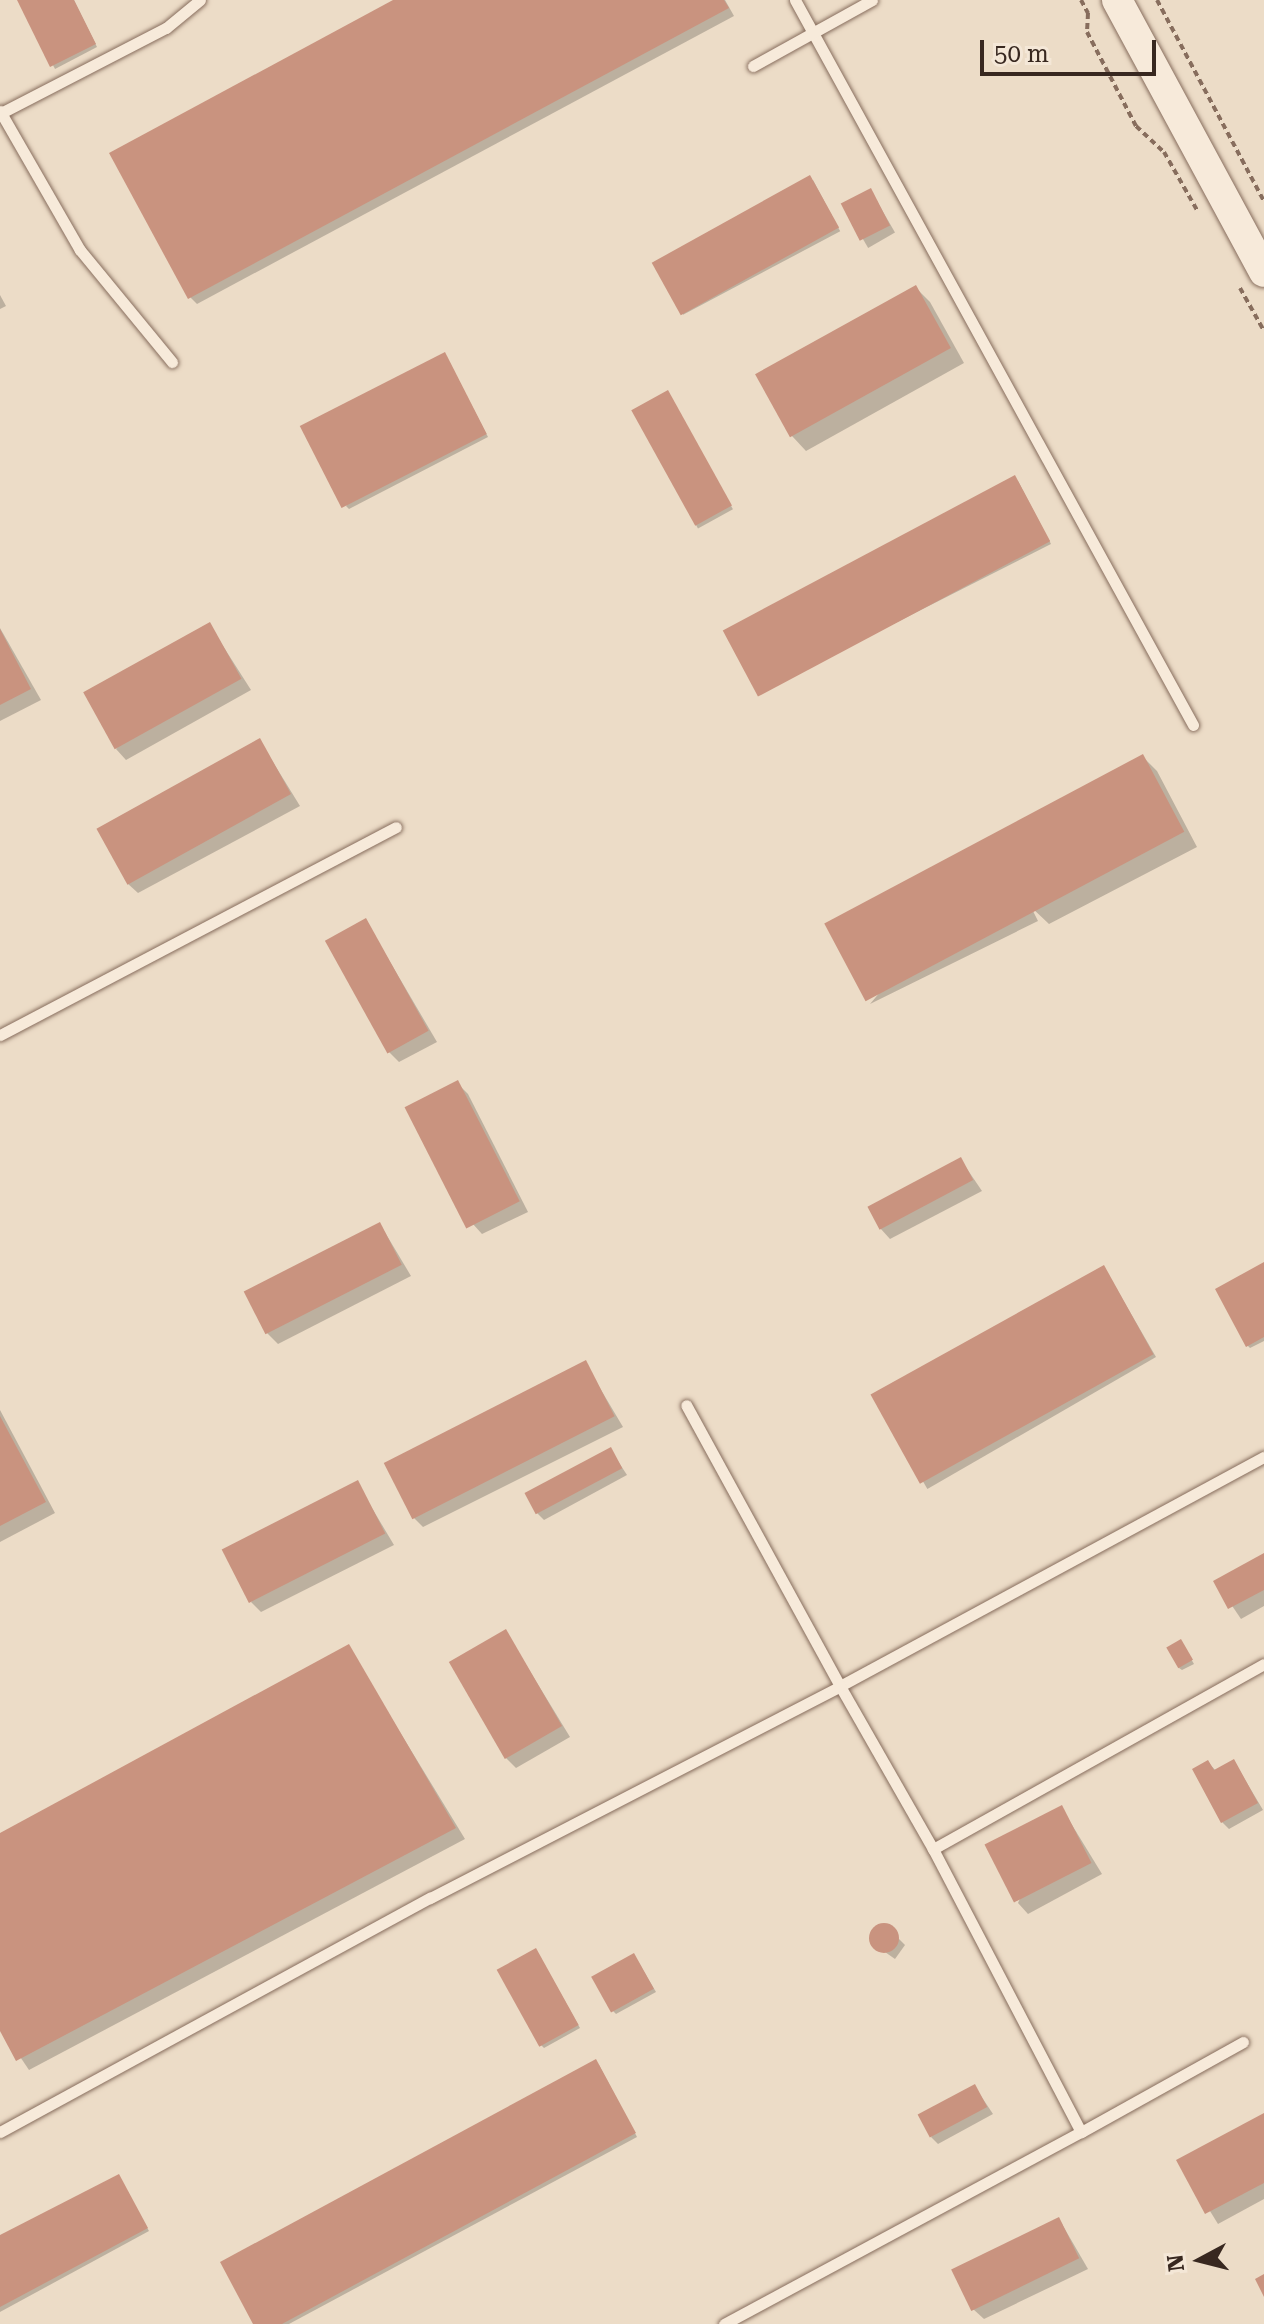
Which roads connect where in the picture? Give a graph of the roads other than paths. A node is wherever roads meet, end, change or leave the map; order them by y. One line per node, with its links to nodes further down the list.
1 (200, 0): 7 (lane)
2 (795, 0): 5 (lane)
3 (872, 0): 5 (lane)
4 (1117, 0): 8 (main road)
5 (812, 33): 6 (lane); 10 (lane)
6 (753, 66)
7 (0, 112): 9 (lane)
8 (1249, 275)
9 (172, 362)
10 (1193, 725)
11 (396, 827): 12 (lane)
12 (0, 1035)
13 (686, 1405): 16 (lane)
14 (1264, 1457): 16 (lane)
15 (1264, 1664): 17 (lane)
16 (840, 1686): 17 (lane); 19 (lane)
17 (933, 1849): 20 (lane)
18 (1243, 2042): 20 (lane)
19 (0, 2132)
20 (1081, 2132): 21 (lane)
21 (724, 2324)

